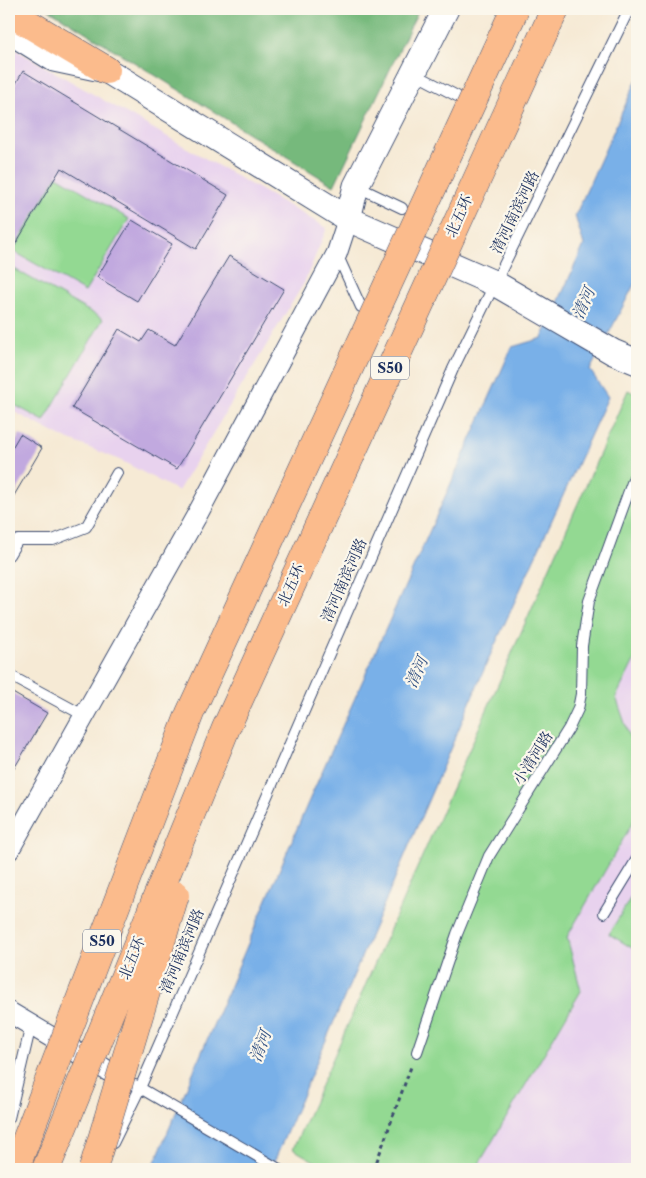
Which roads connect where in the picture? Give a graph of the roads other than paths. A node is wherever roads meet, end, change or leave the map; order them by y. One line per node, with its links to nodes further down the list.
1 (446, 9): 8 (street)
2 (515, 9): 32 (main road, S50, bridge)
3 (555, 9): 22 (main road, 北五环 / S50, bridge)
4 (629, 9): 14 (lane, 清河南滨河路)
5 (9, 12): 7 (main road)
6 (9, 30): 7 (street)
7 (106, 70): 12 (street)
8 (412, 73): 9 (lane); 10 (street)
9 (457, 96)
10 (356, 186): 11 (lane); 12 (street)
11 (402, 208)
12 (348, 218): 13 (street); 14 (street)
13 (337, 253): 15 (lane); 21 (street)
14 (496, 284): 16 (street); 30 (lane, 清河南滨河路)
15 (361, 307)
16 (637, 362)
17 (637, 469): 28 (lane, 小清河路)
18 (117, 474): 19 (lane)
19 (9, 555)
20 (9, 674): 21 (lane)
21 (86, 716): 23 (street)
22 (226, 728): 33 (main road, 北五环 / S50, bridge); 34 (main road, bridge)
23 (9, 850)
24 (637, 859): 25 (lane)
25 (604, 913)
26 (9, 1012): 27 (street)
27 (31, 1025): 29 (street); 31 (lane)
28 (417, 1052)
29 (115, 1075): 30 (lane)
30 (140, 1088): 35 (lane, 清河南滨河路); 36 (lane)
31 (9, 1118)
32 (15, 1169)
33 (46, 1169)
34 (92, 1169)
35 (100, 1169)
36 (279, 1169)

